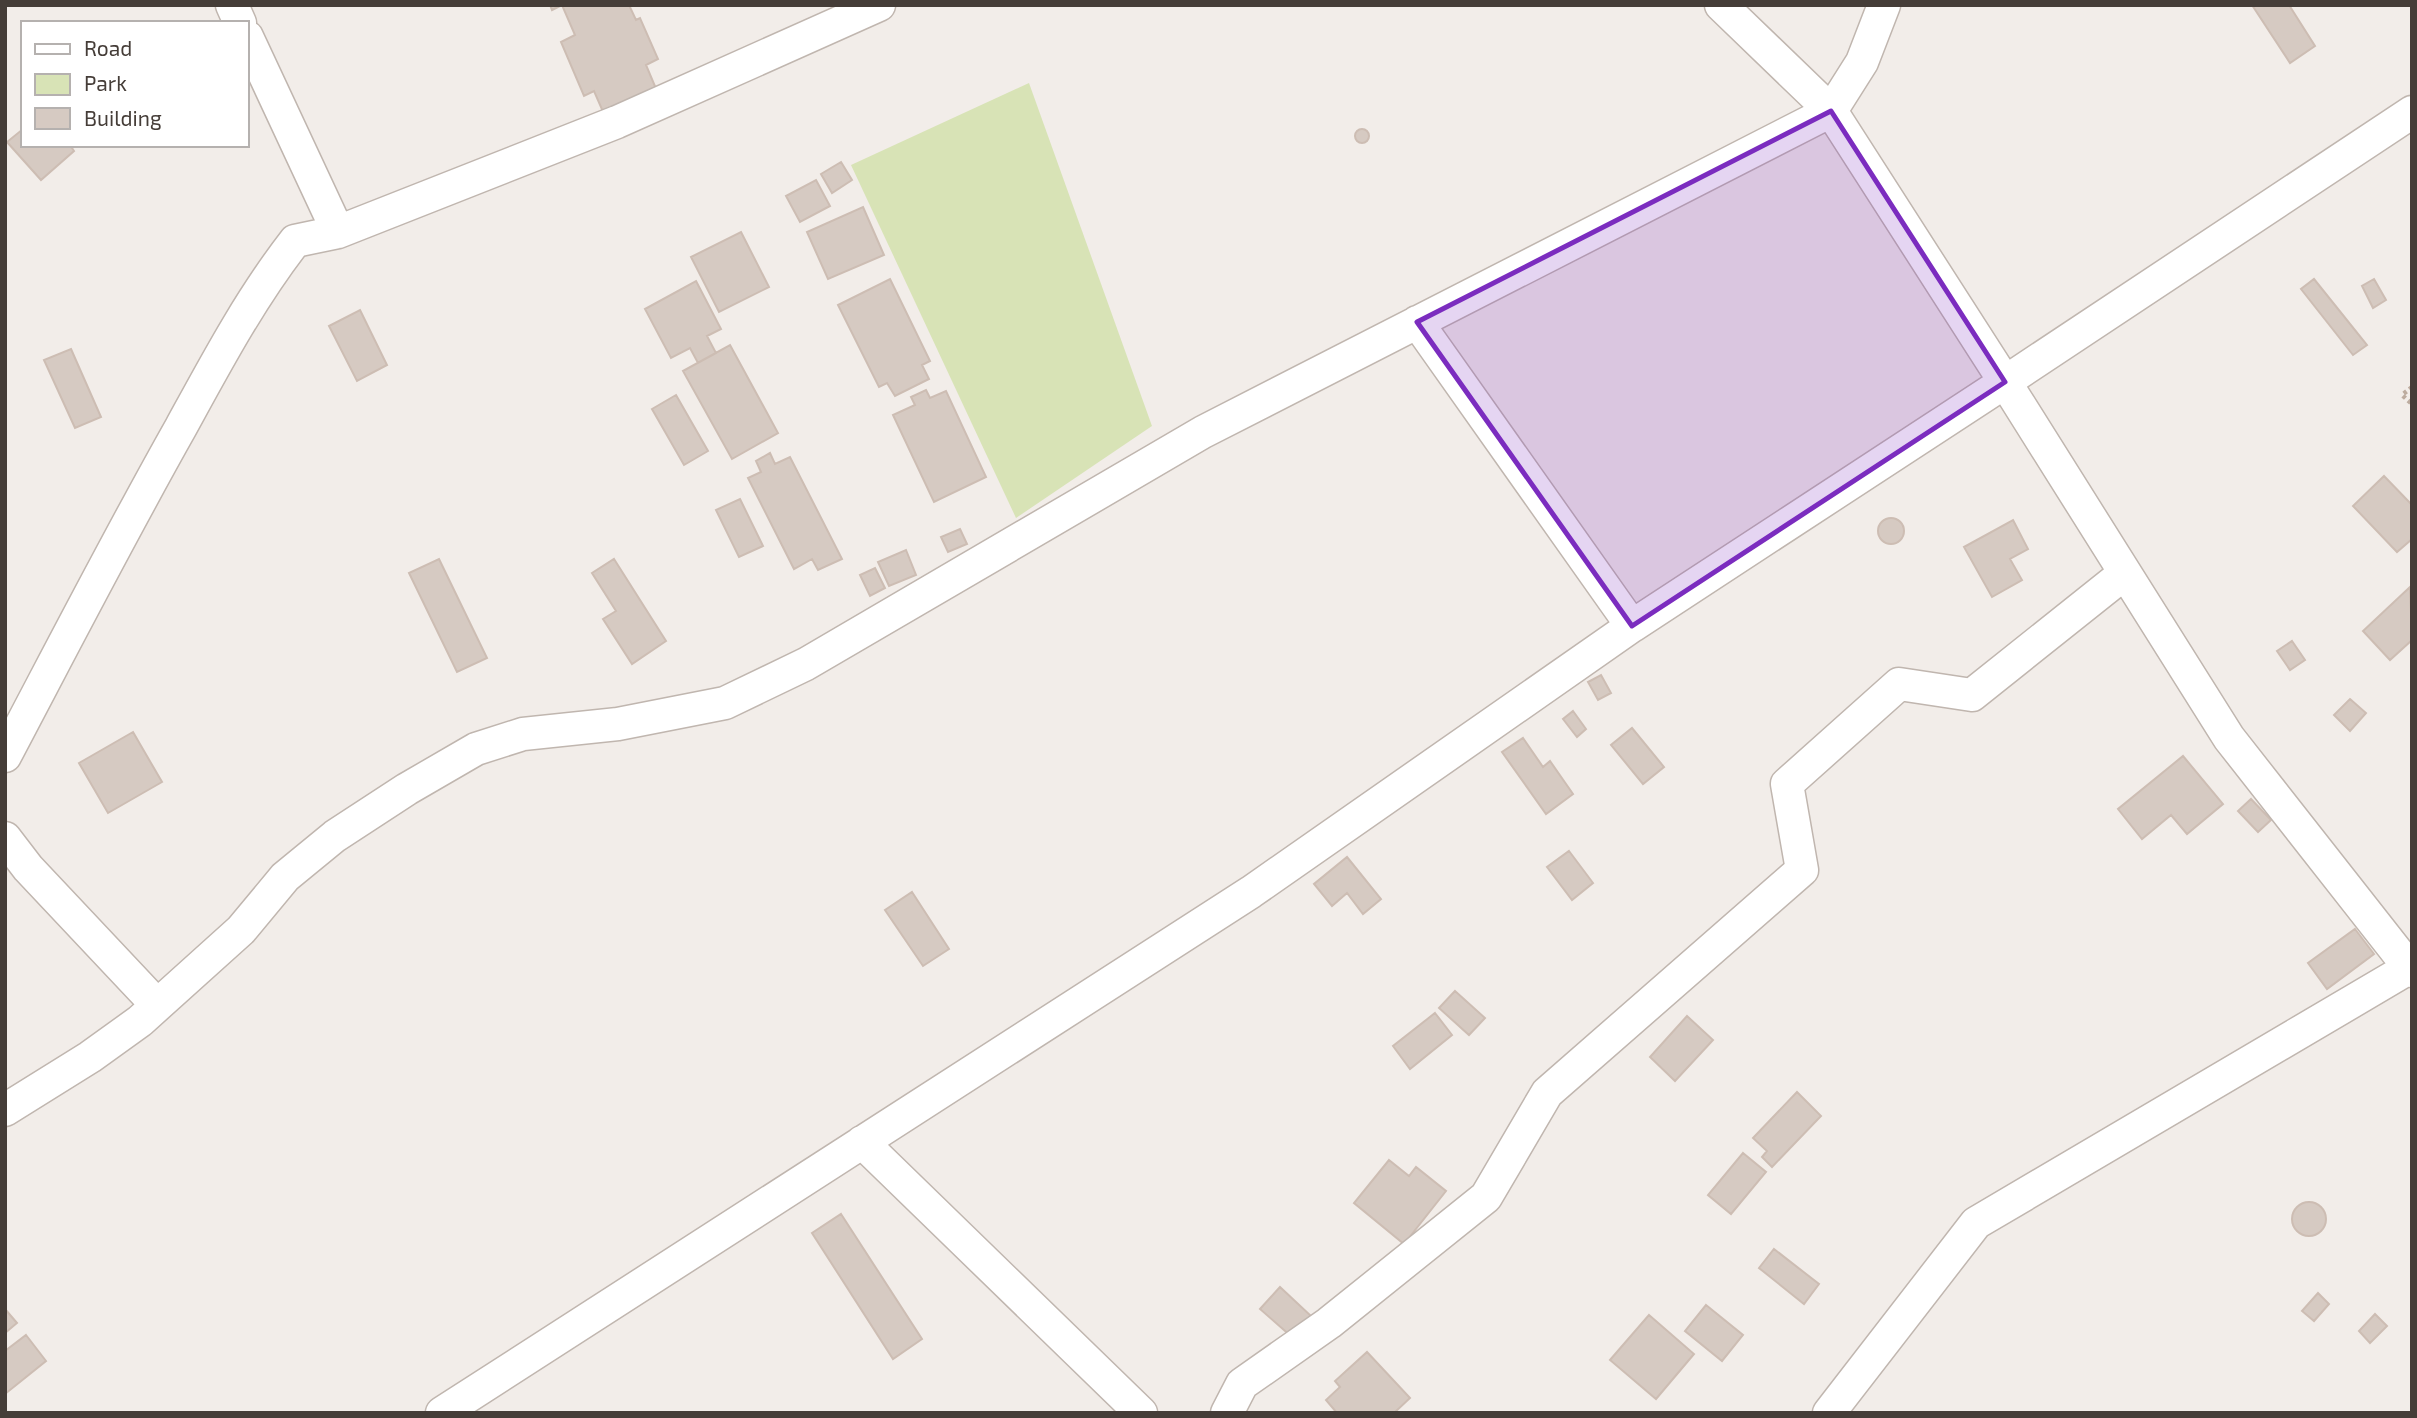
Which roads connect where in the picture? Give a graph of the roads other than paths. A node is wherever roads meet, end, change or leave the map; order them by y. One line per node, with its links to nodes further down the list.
1 (232, 5): 5 (street)
2 (878, 5): 9 (street)
3 (1721, 5): 7 (street)
4 (1884, 5): 7 (street)
5 (239, 21)
6 (248, 39): 9 (street)
7 (1831, 111): 10 (street); 11 (street)
8 (2412, 112): 11 (street)
9 (338, 232): 14 (street)
10 (1417, 322): 13 (street); 17 (street)
11 (2005, 382): 12 (street); 13 (street)
12 (2125, 573): 16 (street); 22 (street)
13 (1632, 626): 19 (street)
14 (5, 756)
15 (5, 838): 17 (street)
16 (2410, 970): 23 (street)
17 (157, 1005): 18 (street)
18 (5, 1110)
19 (862, 1142): 20 (street); 21 (street)
20 (442, 1413)
21 (1141, 1413)
22 (1227, 1413)
23 (1829, 1413)

